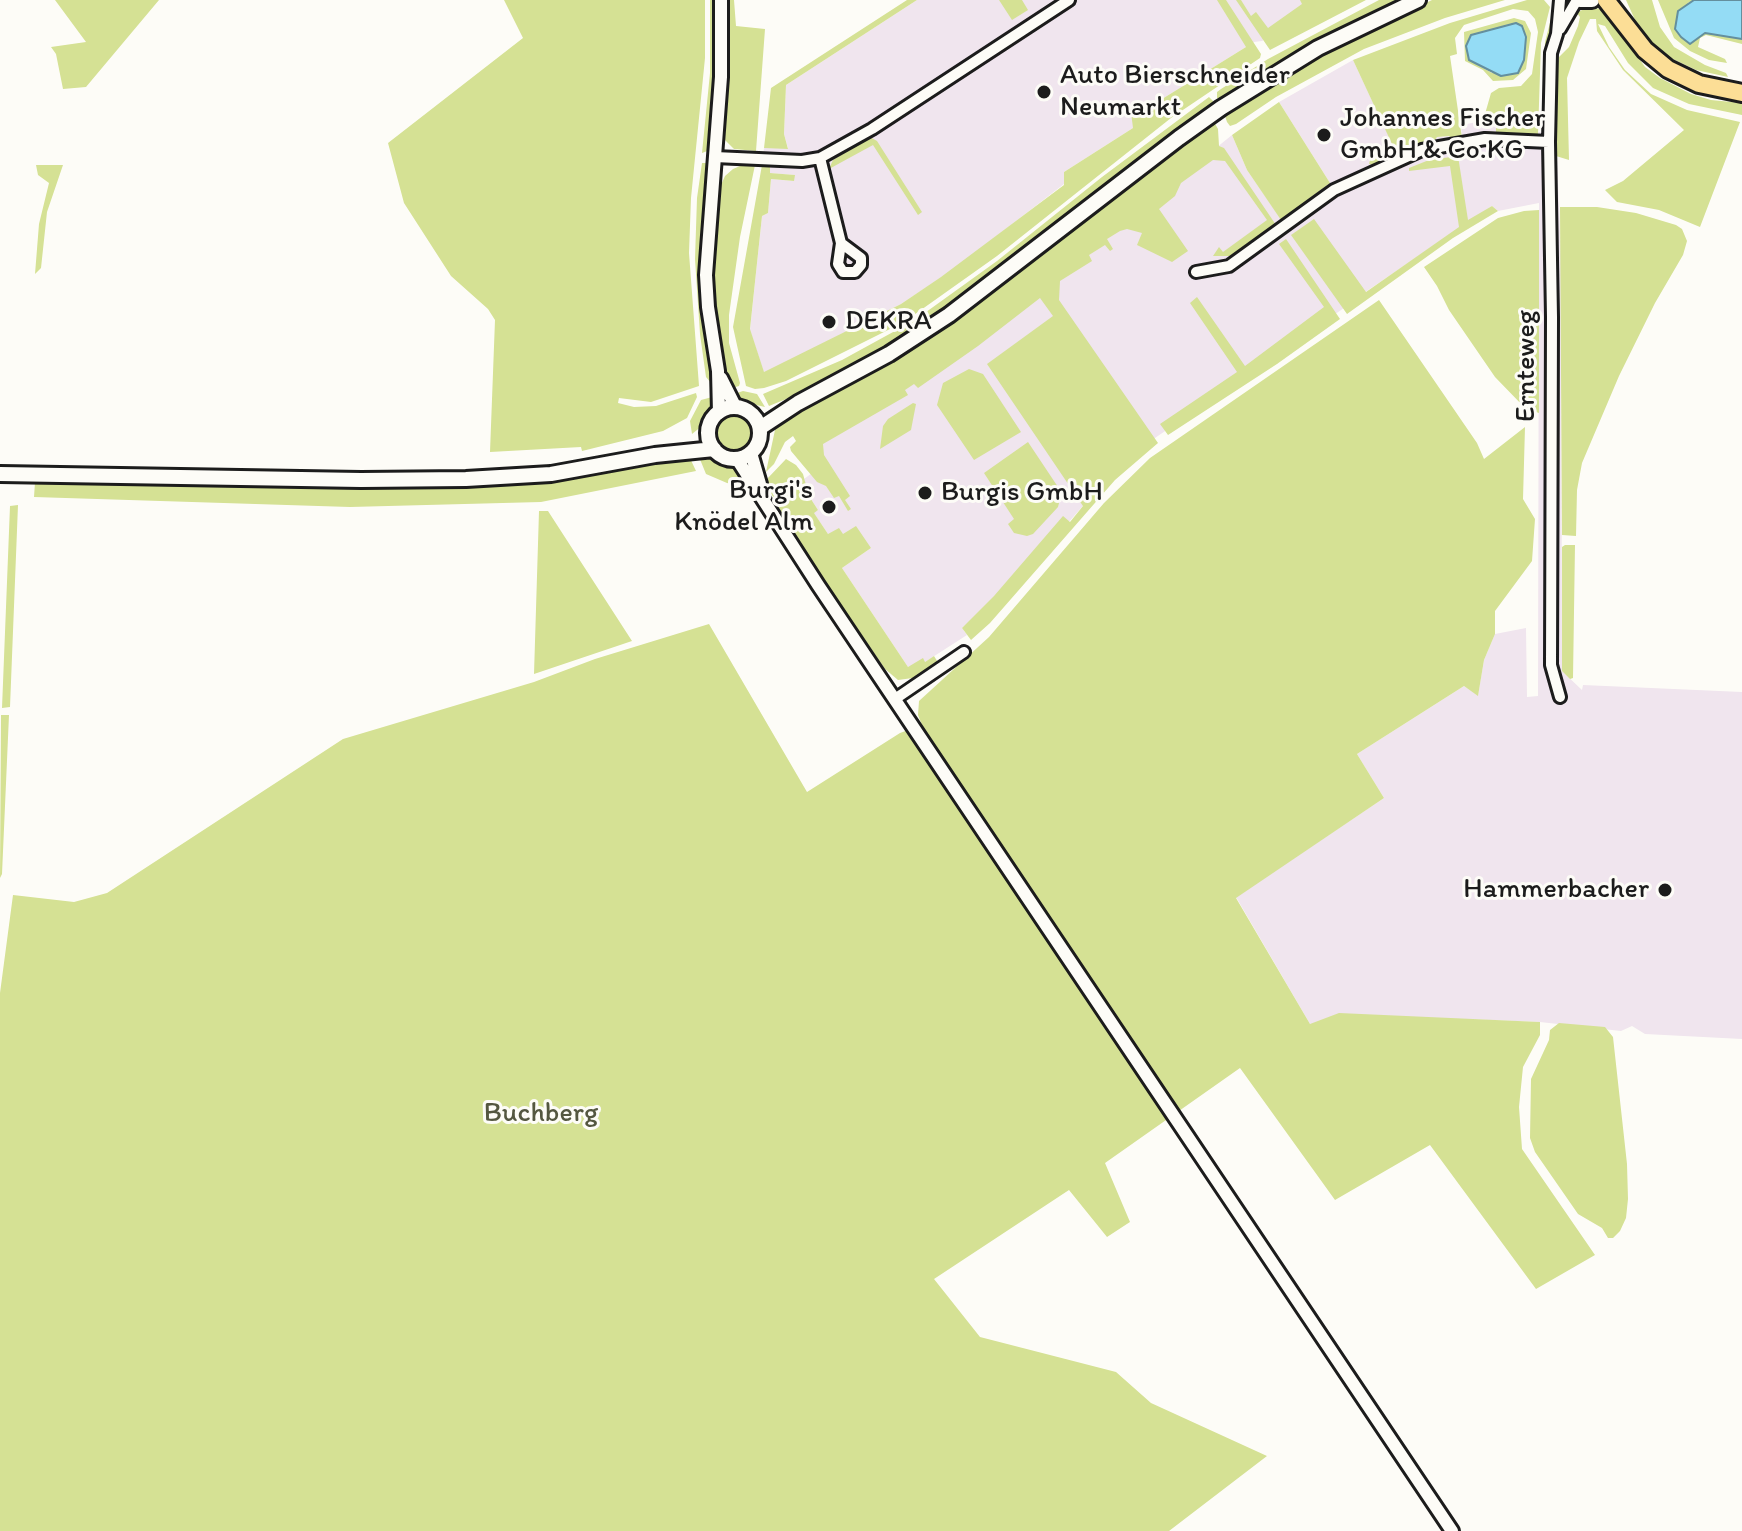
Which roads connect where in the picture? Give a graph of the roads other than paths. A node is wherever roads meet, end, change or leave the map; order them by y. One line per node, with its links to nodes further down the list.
1 (721, 0): 13 (street)
2 (1069, 0): 14 (street)
3 (1418, 0): 18 (main road)
4 (1560, 0): 10 (street, Ernteweg)
5 (1579, 0): 6 (main road); 10 (street, Ernteweg)
6 (1592, 0)
7 (1606, 0): 9 (main road)
8 (1620, 0): 9 (main road)
9 (1626, 23): 11 (main road)
10 (1557, 34): 12 (street, Ernteweg)
11 (1742, 91)
12 (1549, 142): 16 (street); 29 (street, Ernteweg)
13 (715, 157): 14 (street); 17 (street)
14 (820, 158): 15 (street)
15 (841, 243)
16 (1196, 272)
17 (718, 371): 19 (street); 20 (street)
18 (798, 403): 21 (main road); 22 (main road)
19 (736, 408): 20 (main road); 21 (main road)
20 (719, 413): 23 (main road)
21 (751, 414): 22 (main road)
22 (760, 428): 26 (main road)
23 (709, 433): 24 (main road); 25 (main road)
24 (714, 449): 25 (main road); 26 (main road)
25 (655, 455): 27 (main road)
26 (744, 456): 30 (street)
27 (0, 474)
28 (964, 652): 30 (street)
29 (1560, 697)
30 (895, 699): 31 (street)
31 (1452, 1531)

